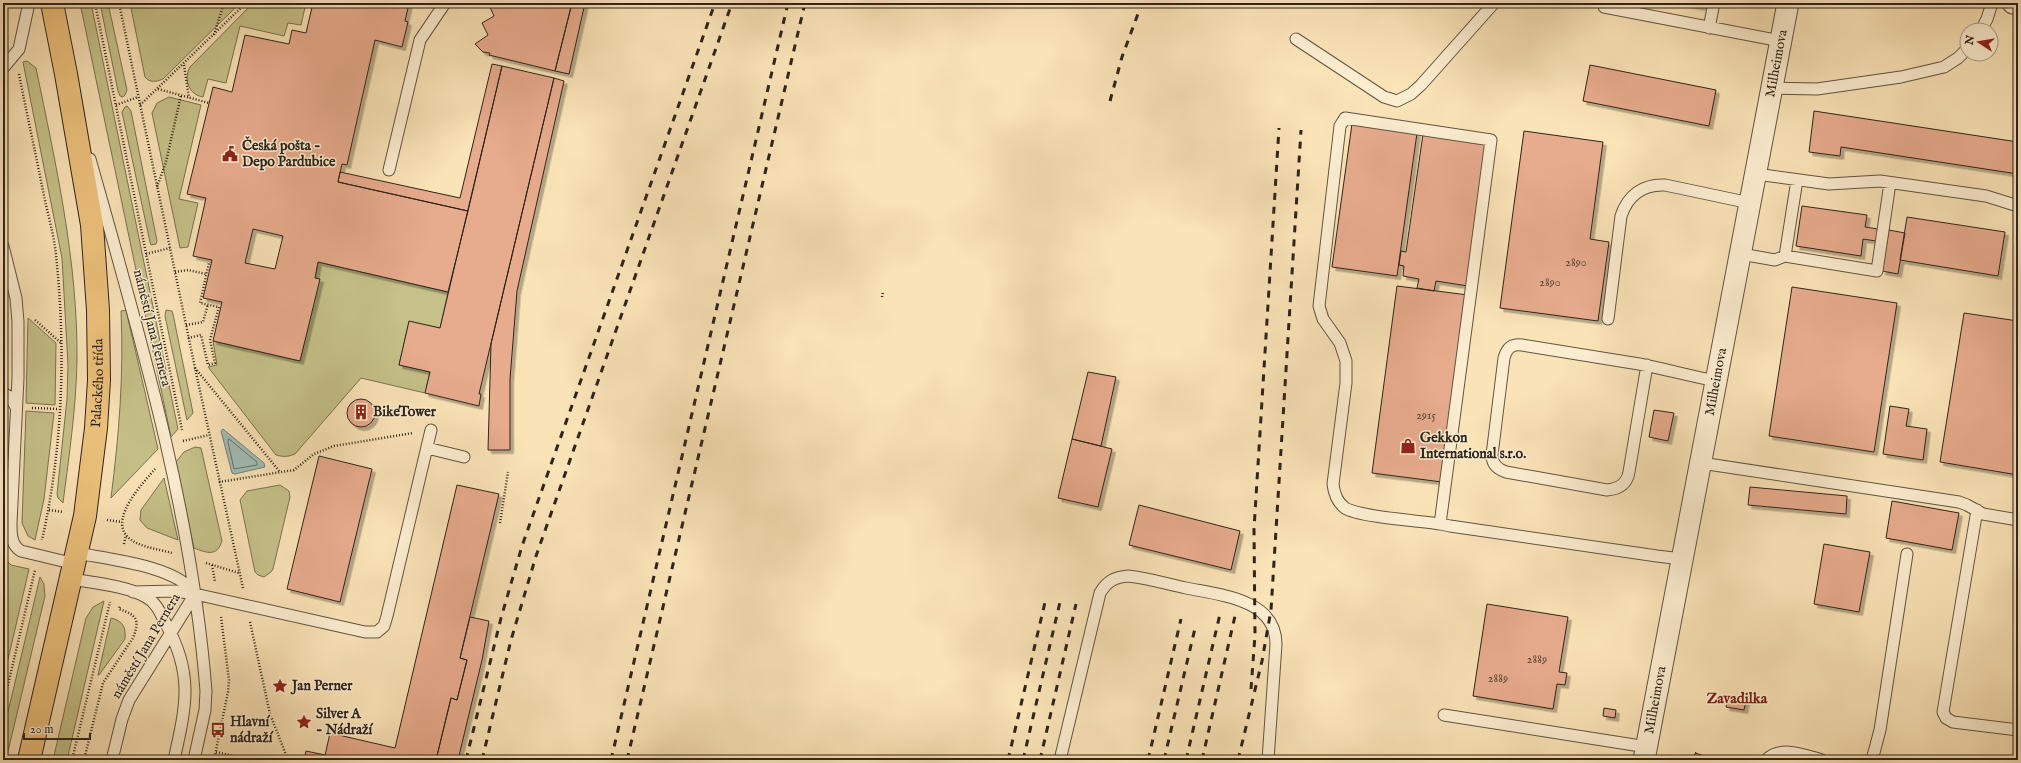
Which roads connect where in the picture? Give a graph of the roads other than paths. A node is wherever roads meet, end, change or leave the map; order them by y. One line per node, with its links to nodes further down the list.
1 (29, 3): 16 (lane)
2 (52, 3): 17 (main road, Palackého třída)
3 (445, 3): 19 (lane)
4 (1494, 3): 13 (lane)
5 (1714, 3): 12 (lane)
6 (1788, 3): 14 (street, Milheimova)
7 (1992, 3): 11 (lane)
8 (2013, 3): 9 (street)
9 (2018, 4)
10 (1604, 7): 12 (lane)
11 (1986, 22)
12 (1709, 28): 14 (lane)
13 (1296, 39)
14 (1781, 41): 18 (street, Milheimova)
15 (1959, 57): 18 (lane)
16 (4, 67)
17 (66, 74): 42 (main road, Palackého třída); 44 (lane, náměstí Jana Pernera)
18 (1772, 88): 20 (street, Milheimova)
19 (389, 170)
20 (1756, 174): 21 (lane); 23 (street, Milheimova)
21 (1797, 180): 22 (lane); 27 (lane)
22 (1890, 183): 24 (lane); 27 (lane)
23 (1750, 203): 26 (street, Milheimova); 28 (lane)
24 (2018, 206)
25 (3, 246): 32 (lane)
26 (1741, 254): 27 (lane); 30 (street, Milheimova)
27 (1785, 256)
28 (1608, 319)
29 (1647, 365): 29 (lane); 30 (lane)
30 (1716, 381): 36 (street, Milheimova)
31 (3, 393): 32 (lane)
32 (16, 407): 42 (lane)
33 (431, 430): 34 (lane)
34 (427, 448): 35 (lane); 44 (lane)
35 (464, 457)
36 (1701, 463): 37 (lane); 41 (street, Milheimova)
37 (1977, 510): 38 (lane); 47 (lane)
38 (2018, 520)
39 (1440, 524): 39 (lane); 41 (lane)
40 (1907, 554): 57 (lane)
41 (1682, 560): 48 (street, Milheimova)
42 (75, 565): 43 (lane); 44 (lane); 49 (main road, Palackého třída)
43 (124, 590): 44 (lane); 45 (lane)
44 (195, 594): 45 (lane, náměstí Jana Pernera); 52 (lane, náměstí Jana Pernera)
45 (171, 632): 50 (lane, náměstí Jana Pernera); 51 (lane)
46 (1444, 715): 48 (lane)
47 (2018, 730)
48 (1645, 754)
49 (29, 760)
50 (112, 760)
51 (174, 760)
52 (194, 760)
53 (1060, 760): 54 (lane)
54 (1268, 760)
55 (1766, 760): 56 (lane)
56 (1822, 760)
57 (1872, 760)

